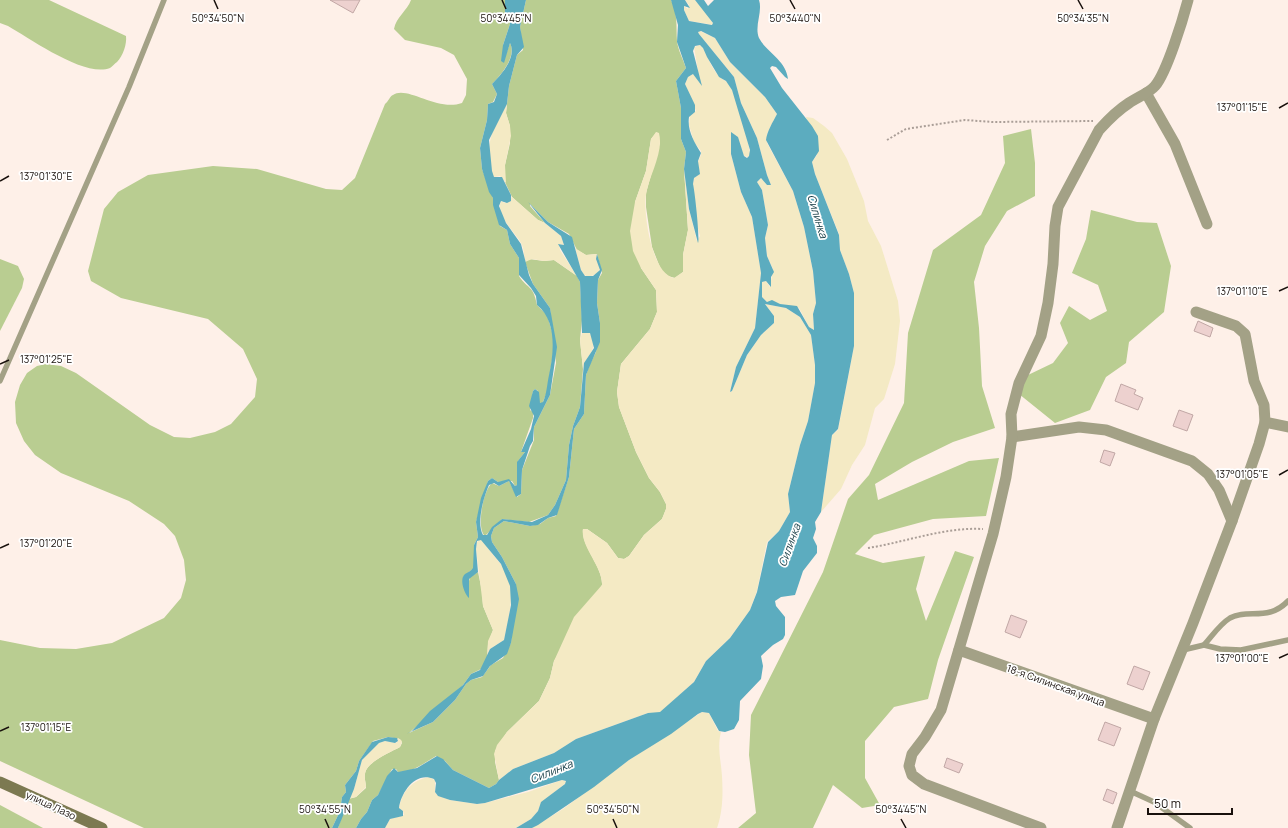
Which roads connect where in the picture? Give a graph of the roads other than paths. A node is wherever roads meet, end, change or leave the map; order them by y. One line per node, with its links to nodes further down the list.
1 (164, 0): 6 (lane)
2 (1188, 0): 3 (street)
3 (1146, 93): 4 (street); 9 (street)
4 (1207, 224)
5 (1196, 312): 7 (street)
6 (0, 381)
7 (1265, 422): 8 (street); 10 (street)
8 (1288, 427)
9 (1012, 437): 10 (street); 14 (street)
10 (1232, 521): 15 (street)
11 (1288, 601): 13 (lane)
12 (1288, 640): 13 (lane)
13 (1204, 645): 15 (lane)
14 (959, 650): 16 (street, 18-я Силинская улица); 20 (street)
15 (1182, 650): 16 (street)
16 (1154, 719): 18 (street)
17 (0, 782): 19 (main road, улица Лазо)
18 (1130, 790): 21 (street); 22 (lane)
19 (102, 828)
20 (1041, 828)
21 (1117, 828)
22 (1190, 828)

